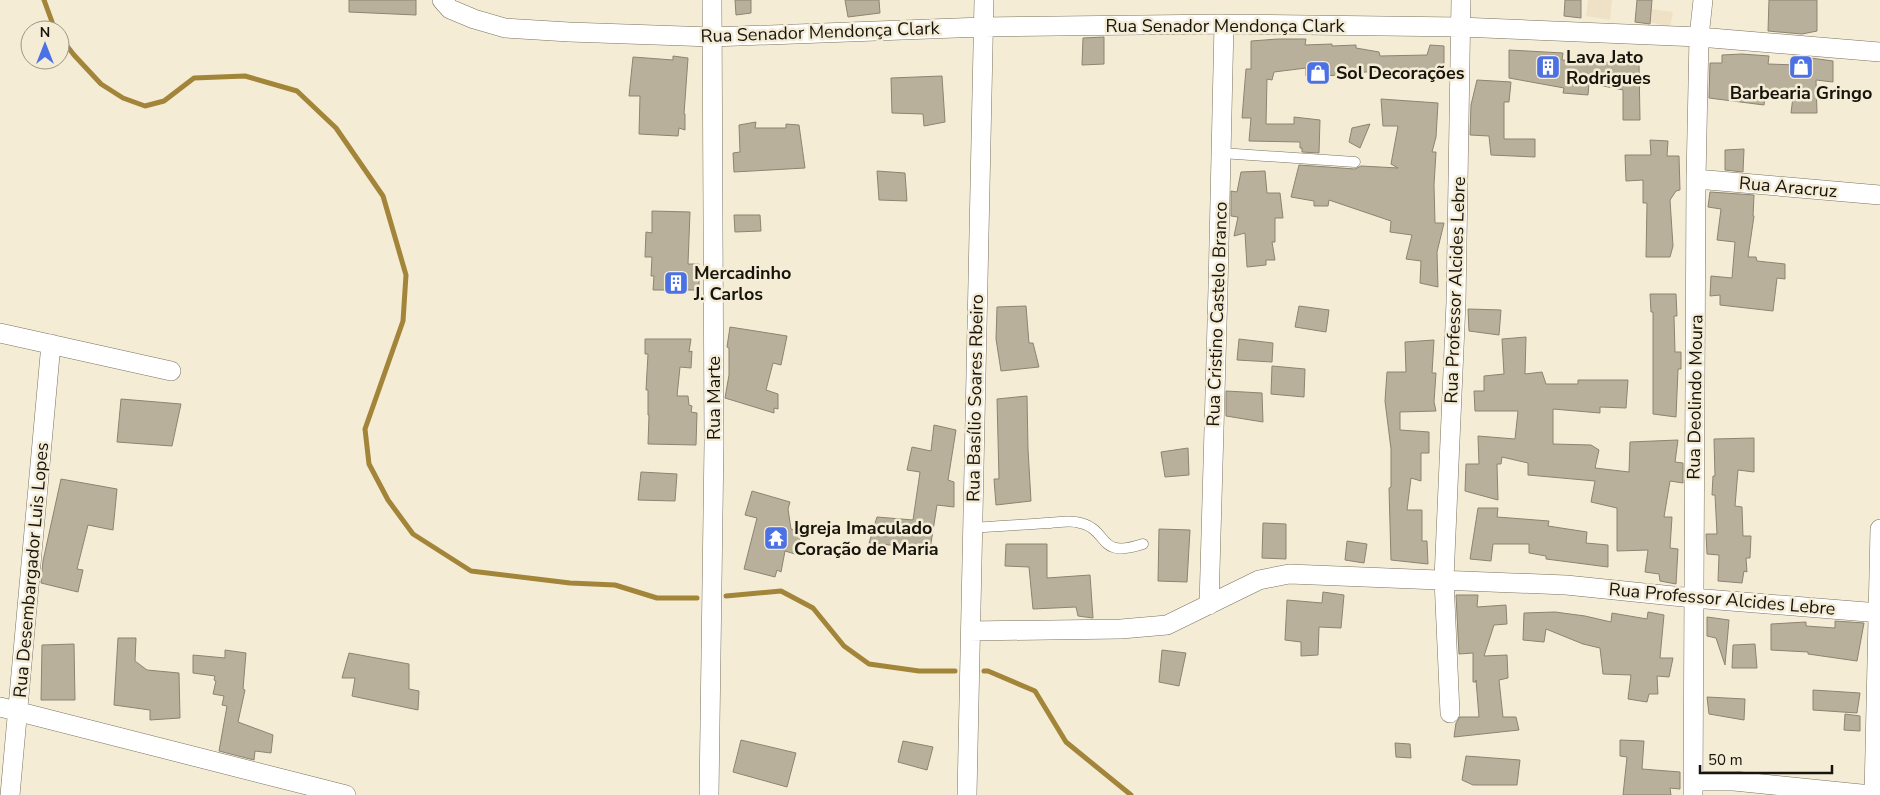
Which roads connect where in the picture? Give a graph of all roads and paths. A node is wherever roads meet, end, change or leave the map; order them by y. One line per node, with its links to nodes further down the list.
1 (442, 0): 9 (street, Rua Senador Mendonça Clark)
2 (712, 0): 9 (street, Rua Marte)
3 (1461, 0): 8 (street, Rua Professor Alcides Lebre)
4 (1703, 0): 10 (street, Rua Deolindo Moura)
5 (984, 1): 7 (street, Rua Basílio Soares Rbeiro)
6 (1224, 24): 7 (street, Rua Senador Mendonça Clark); 8 (street, Rua Senador Mendonça Clark); 12 (street, Rua Cristino Castelo Branco)
7 (983, 27): 9 (street, Rua Senador Mendonça Clark); 19 (street, Rua Basílio Soares Rbeiro)
8 (1460, 27): 10 (street, Rua Senador Mendonça Clark); 22 (street, Rua Professor Alcides Lebre)
9 (712, 37): 32 (street, Rua Marte)
10 (1699, 38): 11 (street, Rua Senador Mendonça Clark); 14 (street, Rua Deolindo Moura)
11 (1880, 52)
12 (1221, 153): 13 (lane); 24 (street, Rua Cristino Castelo Branco)
13 (1354, 162)
14 (1696, 179): 15 (street, Rua Aracruz); 23 (street, Rua Deolindo Moura)
15 (1880, 195)
16 (0, 333): 17 (street)
17 (51, 344): 18 (street); 27 (street, Rua Desembargador Luis Lopes)
18 (171, 371)
19 (972, 528): 21 (lane); 26 (street, Rua Basílio Soares Rbeiro)
20 (1880, 529): 25 (street)
21 (1143, 544)
22 (1444, 579): 23 (street, Rua Professor Alcides Lebre); 24 (street, Rua Professor Alcides Lebre); 28 (street, Rua Professor Alcides Lebre)
23 (1693, 598): 25 (street, Rua Professor Alcides Lebre); 29 (street, Rua Deolindo Moura)
24 (1209, 604): 26 (street, Rua Professor Alcides Lebre)
25 (1879, 613): 34 (street)
26 (970, 631): 33 (street, Rua Basílio Soares Rbeiro)
27 (9, 709): 30 (street, Rua Desembargador Luis Lopes); 31 (street)
28 (1450, 713)
29 (1693, 788): 34 (street)
30 (10, 795)
31 (346, 795)
32 (709, 795)
33 (968, 795)
34 (1872, 795)

